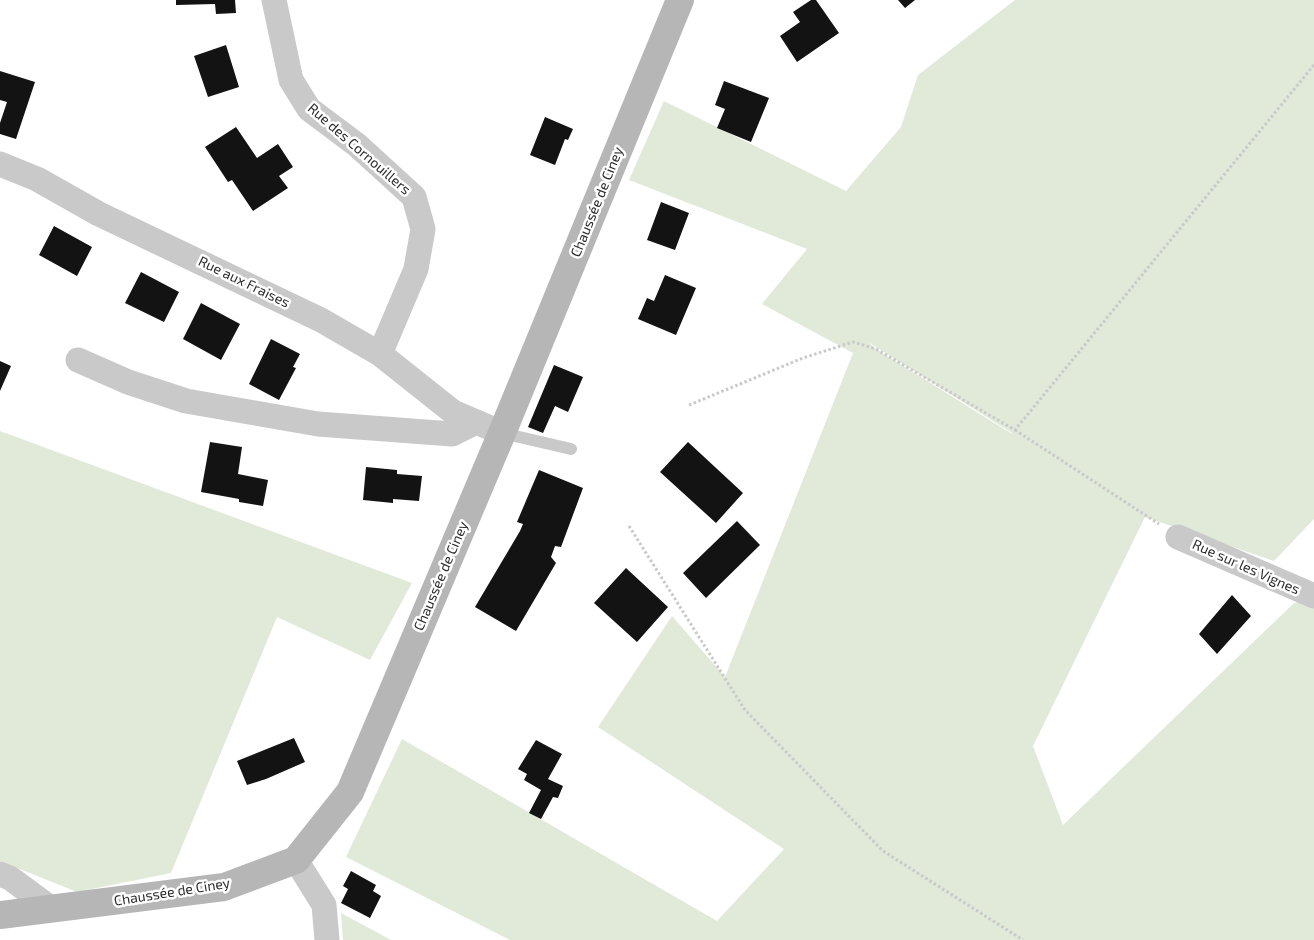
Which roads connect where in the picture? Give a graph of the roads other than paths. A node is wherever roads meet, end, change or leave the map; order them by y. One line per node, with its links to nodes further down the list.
1 (274, 0): 4 (street, Rue des Cornouillers)
2 (680, 0): 7 (main road, Chaussée de Ciney)
3 (0, 164): 4 (street, Rue aux Fraises)
4 (380, 354): 6 (street, Rue aux Fraises)
5 (78, 360): 6 (street)
6 (476, 422): 7 (street, Rue aux Fraises)
7 (502, 433): 8 (lane); 11 (main road, Chaussée de Ciney)
8 (571, 449)
9 (1178, 537): 10 (street, Rue sur les Vignes)
10 (1314, 596)
11 (296, 860): 13 (main road, Chaussée de Ciney); 15 (street)
12 (0, 874): 13 (street)
13 (52, 909): 14 (main road, Chaussée de Ciney)
14 (0, 915)
15 (327, 940)

